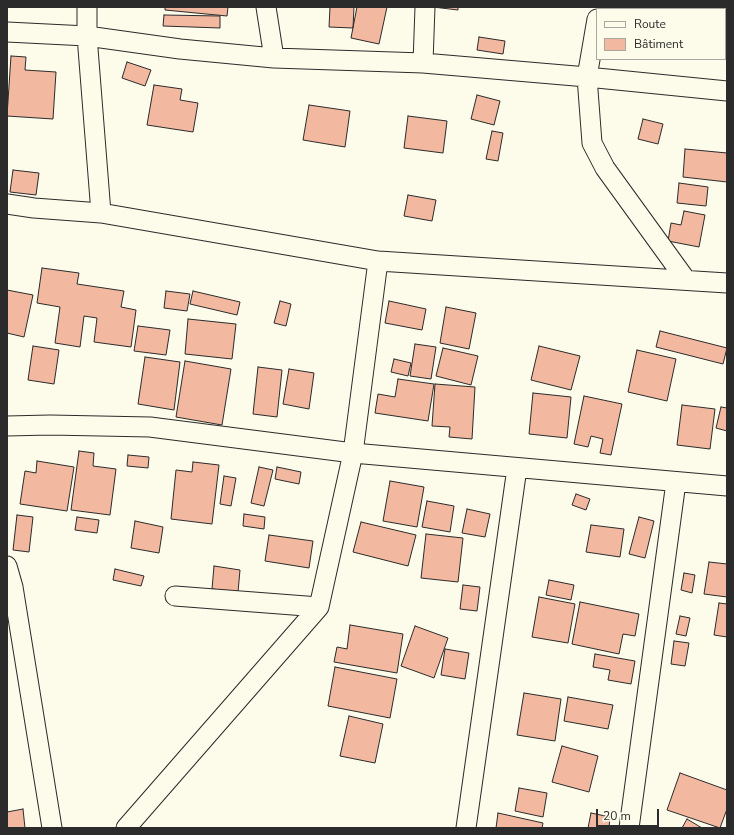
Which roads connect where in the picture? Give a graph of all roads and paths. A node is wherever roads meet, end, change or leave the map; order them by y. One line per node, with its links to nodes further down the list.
1 (87, 7): 6 (street)
2 (266, 7): 7 (street)
3 (425, 7): 8 (street)
4 (596, 25): 9 (street)
5 (7, 32): 6 (street)
6 (87, 36): 7 (street); 12 (street)
7 (274, 58): 8 (street)
8 (423, 63): 9 (street)
9 (587, 77): 10 (street); 14 (street)
10 (727, 91)
11 (7, 204): 12 (street)
12 (100, 213): 13 (street)
13 (378, 261): 14 (street); 17 (street)
14 (686, 280): 15 (street)
15 (727, 283)
16 (7, 426): 17 (street)
17 (353, 453): 18 (street); 23 (street)
18 (517, 468): 19 (street); 26 (street)
19 (676, 482): 20 (street); 27 (street)
20 (727, 486)
21 (7, 566): 24 (street)
22 (175, 596): 23 (street)
23 (319, 607): 25 (street)
24 (52, 828)
25 (126, 828)
26 (466, 828)
27 (629, 828)

